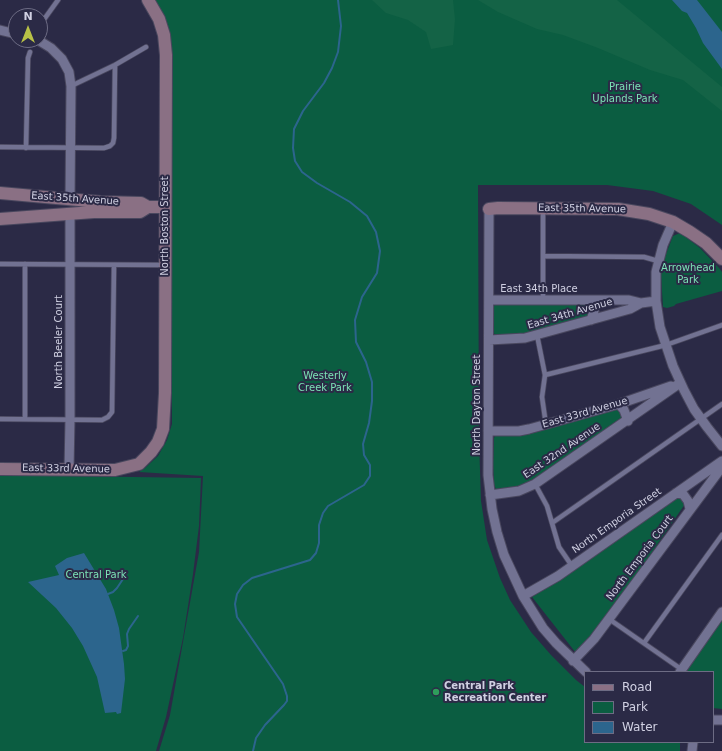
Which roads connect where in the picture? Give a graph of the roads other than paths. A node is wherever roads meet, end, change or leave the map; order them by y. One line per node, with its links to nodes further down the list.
1 (58, 0): 3 (lane)
2 (148, 0): 15 (street, North Boston Street)
3 (48, 14)
4 (48, 46): 8 (street)
5 (146, 47): 7 (lane)
6 (30, 52): 10 (lane)
7 (115, 65): 8 (lane); 11 (lane)
8 (71, 86): 11 (street)
9 (0, 147): 10 (lane)
10 (26, 148): 11 (lane)
11 (70, 148): 13 (street)
12 (0, 193): 13 (street, East 35th Avenue)
13 (70, 199): 14 (street, East 35th Avenue)
14 (148, 207): 15 (street, East 35th Avenue); 18 (street, East 35th Avenue)
15 (165, 207): 28 (street, North Boston Street)
16 (543, 208): 17 (street, East 35th Avenue); 20 (street, East 35th Avenue); 21 (lane)
17 (490, 209): 29 (street, North Dayton Street)
18 (70, 214): 19 (street, East 35th Avenue); 26 (street, North Beeler Court)
19 (0, 219)
20 (673, 222): 22 (street, East 35th Avenue); 23 (street)
21 (543, 256): 23 (lane); 30 (lane)
22 (722, 259)
23 (658, 261): 32 (street)
24 (0, 264): 25 (lane)
25 (25, 264): 26 (lane); 46 (lane)
26 (70, 264): 27 (lane); 47 (street, North Beeler Court)
27 (114, 265): 28 (lane); 47 (lane)
28 (165, 265): 53 (street, North Boston Street)
29 (489, 300): 30 (street, East 34th Place); 37 (street, North Dayton Street)
30 (543, 300): 31 (street, East 34th Place)
31 (589, 300): 33 (street, East 34th Place); 34 (street, East 34th Place)
32 (656, 301): 33 (street, East 34th Avenue); 38 (street)
33 (641, 303): 34 (street, East 34th Avenue)
34 (591, 320): 36 (street, East 34th Avenue)
35 (722, 325): 38 (lane)
36 (537, 335): 37 (street, East 34th Avenue); 39 (lane)
37 (489, 340): 51 (street, North Dayton Street)
38 (666, 345): 39 (lane); 40 (street)
39 (545, 374): 50 (lane)
40 (680, 383): 41 (street, East 33rd Avenue); 43 (street, East 32nd Avenue); 48 (street)
41 (654, 392): 42 (street, East 33rd Avenue); 43 (street)
42 (619, 404): 49 (street); 50 (street, East 33rd Avenue)
43 (651, 404): 49 (street, East 32nd Avenue)
44 (722, 404): 48 (lane)
45 (0, 419): 46 (lane)
46 (25, 419): 47 (lane)
47 (70, 419): 56 (street, North Beeler Court)
48 (701, 419): 52 (street); 63 (lane)
49 (628, 421): 59 (street, East 32nd Avenue)
50 (546, 425): 51 (street, East 33rd Avenue)
51 (488, 431): 61 (street, North Dayton Street)
52 (722, 446)
53 (151, 452): 56 (street, East 33rd Avenue)
54 (722, 461): 58 (street, North Emporia Street)
55 (0, 469): 56 (street, East 33rd Avenue)
56 (69, 470)
57 (720, 470): 58 (street); 62 (street, North Emporia Court)
58 (705, 473): 60 (street, North Emporia Street)
59 (535, 484): 61 (street, East 32nd Avenue); 63 (lane)
60 (676, 493): 62 (street); 65 (street, North Emporia Street)
61 (490, 495): 66 (street, North Dayton Street)
62 (690, 509): 68 (street, North Emporia Court)
63 (552, 523): 65 (lane)
64 (722, 535): 69 (lane)
65 (572, 566): 66 (street, North Emporia Street)
66 (523, 596): 70 (street, North Dayton Street)
67 (722, 612): 72 (street)
68 (609, 619): 69 (lane); 70 (street, North Emporia Court)
69 (644, 643): 72 (lane)
70 (573, 661): 71 (street, North Dayton Street)
71 (585, 671)
72 (680, 671)

